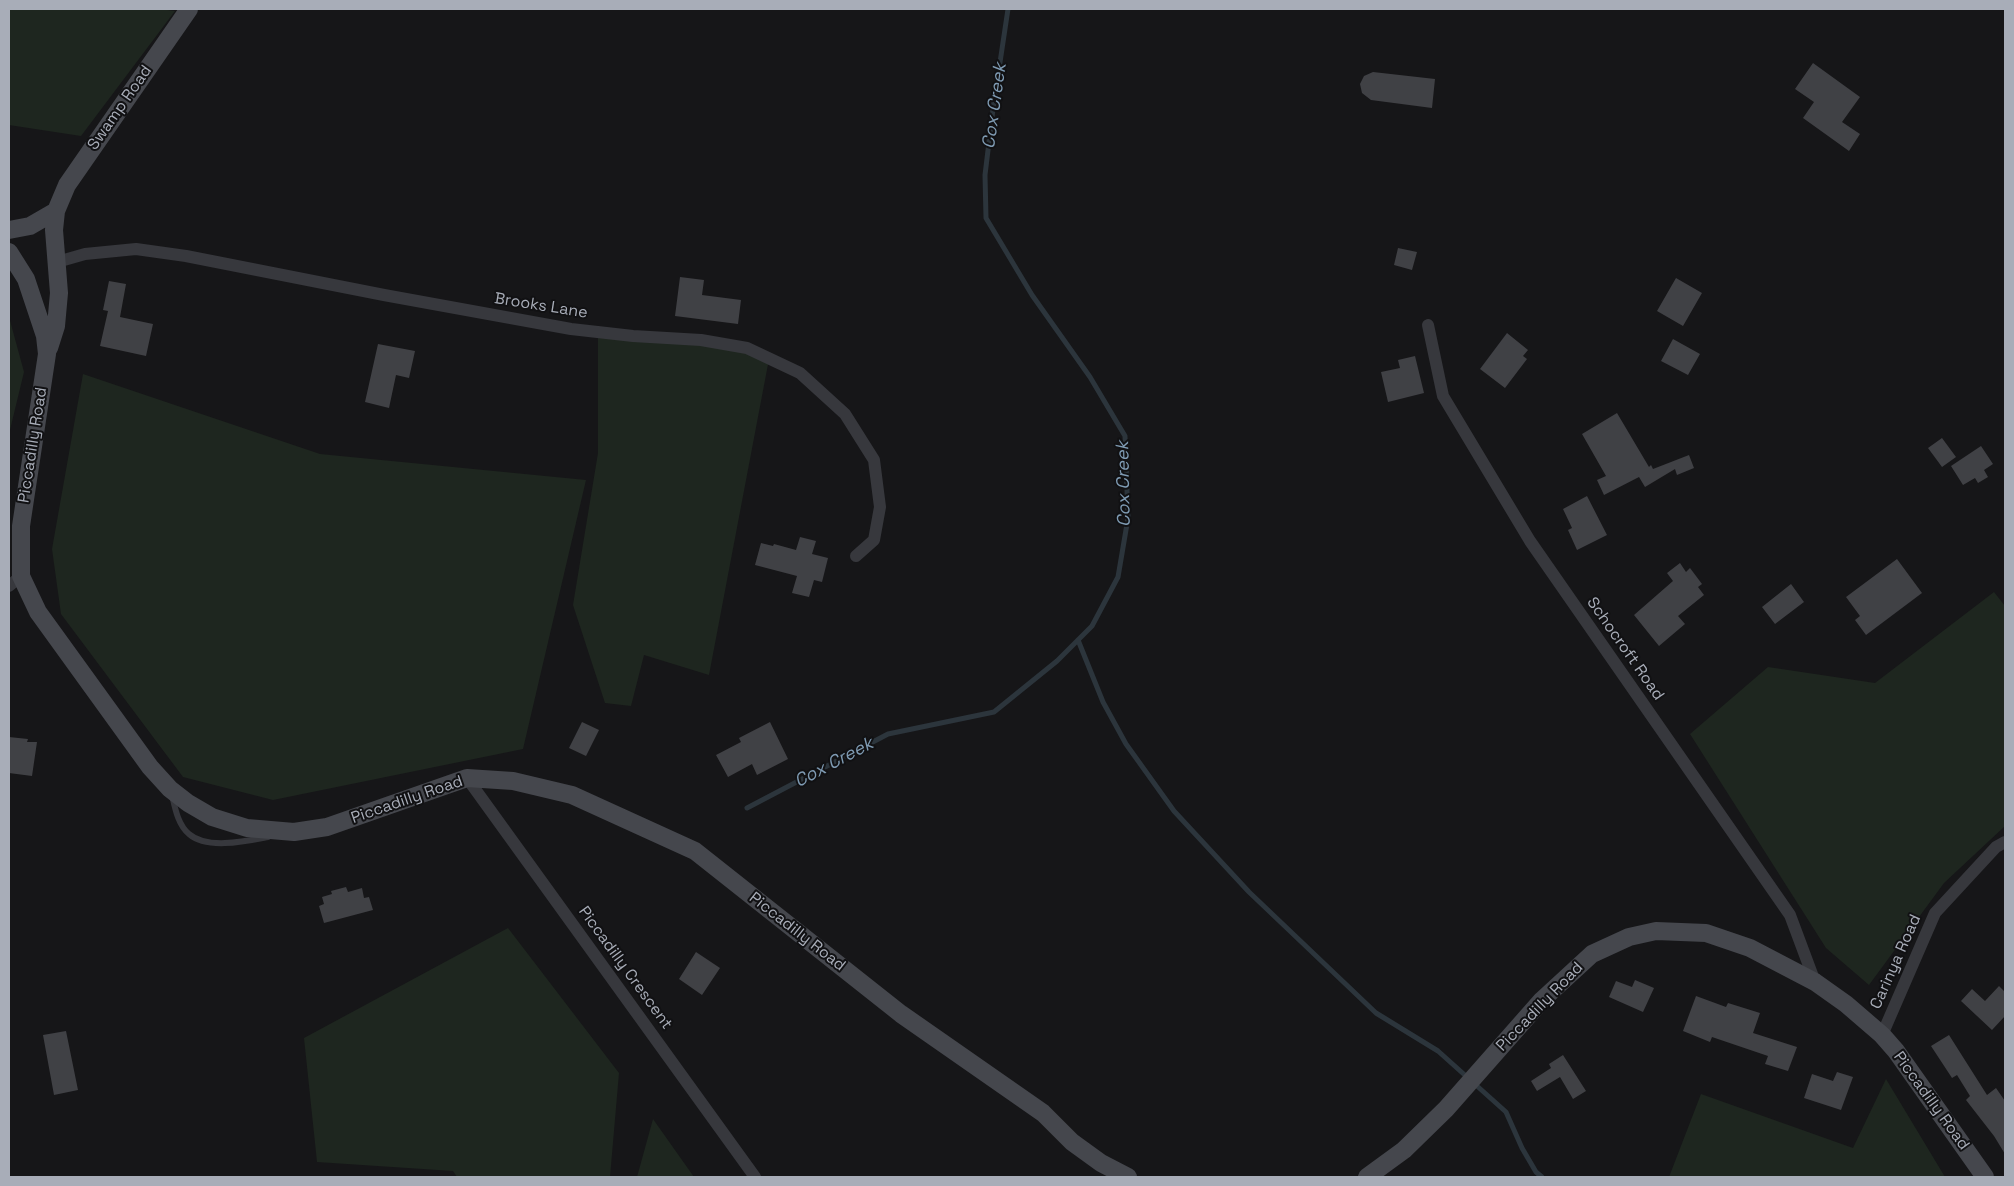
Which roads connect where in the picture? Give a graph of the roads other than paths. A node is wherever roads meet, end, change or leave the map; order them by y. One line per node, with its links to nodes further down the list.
1 (189, 9): 2 (main road, Swamp Road)
2 (56, 211): 3 (main road); 5 (main road)
3 (9, 230)
4 (9, 252): 7 (main road, Piccadilly Road)
5 (57, 262): 7 (main road); 8 (street, Brooks Lane)
6 (1428, 326): 14 (street, Schocroft Road)
7 (47, 354): 9 (main road, Piccadilly Road)
8 (856, 556)
9 (15, 581): 11 (main road, Piccadilly Road)
10 (467, 778): 12 (main road, Piccadilly Road); 16 (street, Piccadilly Crescent); 17 (main road, Piccadilly Road)
11 (170, 789): 12 (main road, Piccadilly Road); 12 (lane)
12 (294, 832)
13 (2005, 842): 15 (street, Carinya Road)
14 (1816, 982): 15 (main road, Piccadilly Road); 18 (main road, Piccadilly Road)
15 (1882, 1035): 19 (main road, Piccadilly Road)
16 (755, 1177)
17 (1128, 1177)
18 (1367, 1177)
19 (1985, 1177)

